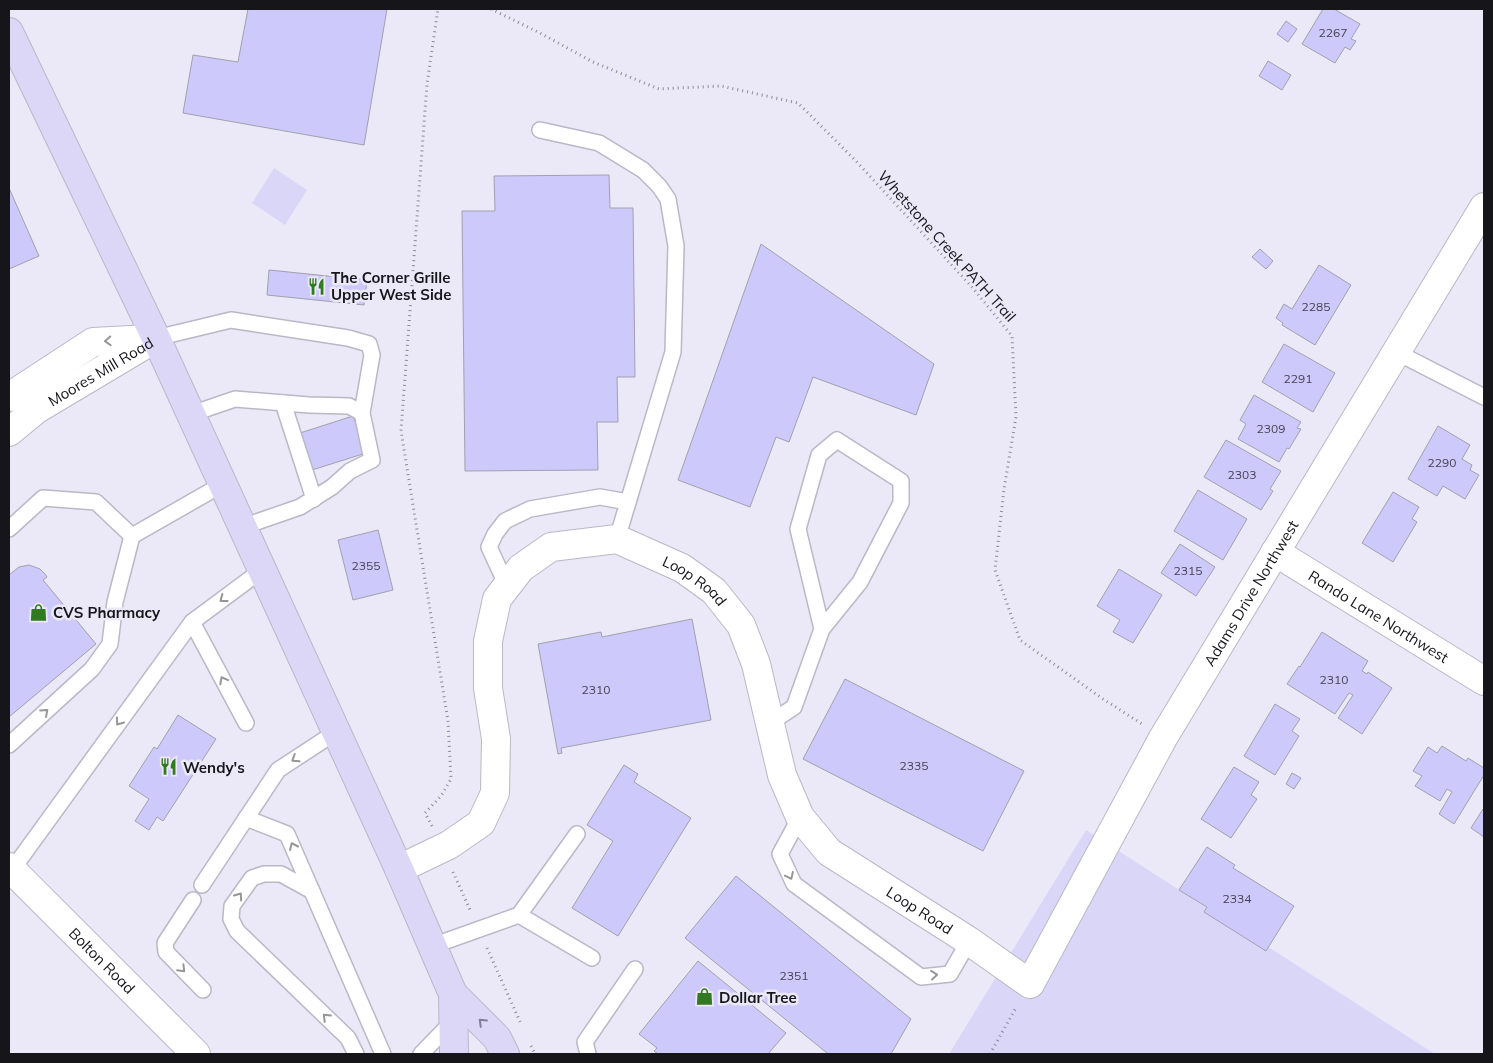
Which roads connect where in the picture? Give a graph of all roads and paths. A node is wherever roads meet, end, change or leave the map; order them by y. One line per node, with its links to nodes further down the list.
1 (438, 9): 34 (path)
2 (490, 9): 30 (path, Whetstone Creek PATH Trail)
3 (9, 32): 6 (main road)
4 (540, 130): 16 (lane)
5 (1484, 208): 7 (street, Adams Drive Northwest)
6 (156, 338): 8 (street, Moores Mill Road, one-way to 8); 11 (lane); 12 (main road); 13 (street, Moores Mill Road)
7 (1396, 352): 9 (lane); 21 (street, Adams Drive Northwest)
8 (9, 397)
9 (1484, 397)
10 (283, 403): 11 (lane); 12 (lane); 15 (lane)
11 (362, 413): 15 (lane)
12 (191, 414): 14 (main road)
13 (9, 432)
14 (223, 484): 17 (main road); 19 (lane)
15 (314, 499): 17 (lane)
16 (628, 502): 20 (lane); 23 (lane)
17 (242, 527): 22 (main road)
18 (9, 529): 19 (lane)
19 (132, 536): 31 (lane, one-way to 19)
20 (617, 538): 23 (street); 28 (street, Loop Road)
21 (1275, 552): 26 (street, Rando Lane Northwest); 30 (street, Adams Drive Northwest)
22 (262, 570): 24 (lane, one-way to 24); 29 (main road)
23 (507, 586): 38 (street)
24 (192, 622): 27 (lane, one-way to 24); 37 (lane, one-way to 37)
25 (822, 629): 25 (lane); 28 (lane)
26 (1484, 681)
27 (246, 723)
28 (770, 723): 32 (street, Loop Road)
29 (336, 732): 33 (lane, one-way to 33); 38 (main road)
30 (1163, 738): 49 (street, Adams Drive Northwest)
31 (9, 745)
32 (800, 817): 44 (street, Loop Road); 44 (lane, one-way to 44)
33 (246, 818): 39 (lane); 40 (lane, one-way to 33)
34 (434, 829)
35 (576, 834): 42 (lane)
36 (451, 868): 43 (path)
37 (10, 869): 55 (street, Bolton Road)
38 (399, 869): 45 (main road)
39 (202, 885)
40 (312, 891): 56 (lane, one-way to 40); 57 (lane)
41 (193, 900): 50 (lane, one-way to 50)
42 (519, 915): 45 (lane); 47 (lane)
43 (473, 916)
44 (969, 941): 49 (street, Loop Road)
45 (432, 946): 51 (main road)
46 (486, 947): 53 (path)
47 (592, 958)
48 (635, 969): 62 (lane)
49 (1032, 981): 63 (path)
50 (203, 990)
51 (453, 994): 52 (main road); 60 (main road, one-way to 51)
52 (453, 1021): 58 (lane); 59 (main road)
53 (523, 1027)
54 (531, 1045): 61 (path)
55 (196, 1054)
56 (356, 1054)
57 (383, 1054)
58 (421, 1054)
59 (454, 1054)
60 (505, 1054)
61 (535, 1054)
62 (588, 1054)
63 (990, 1054)

